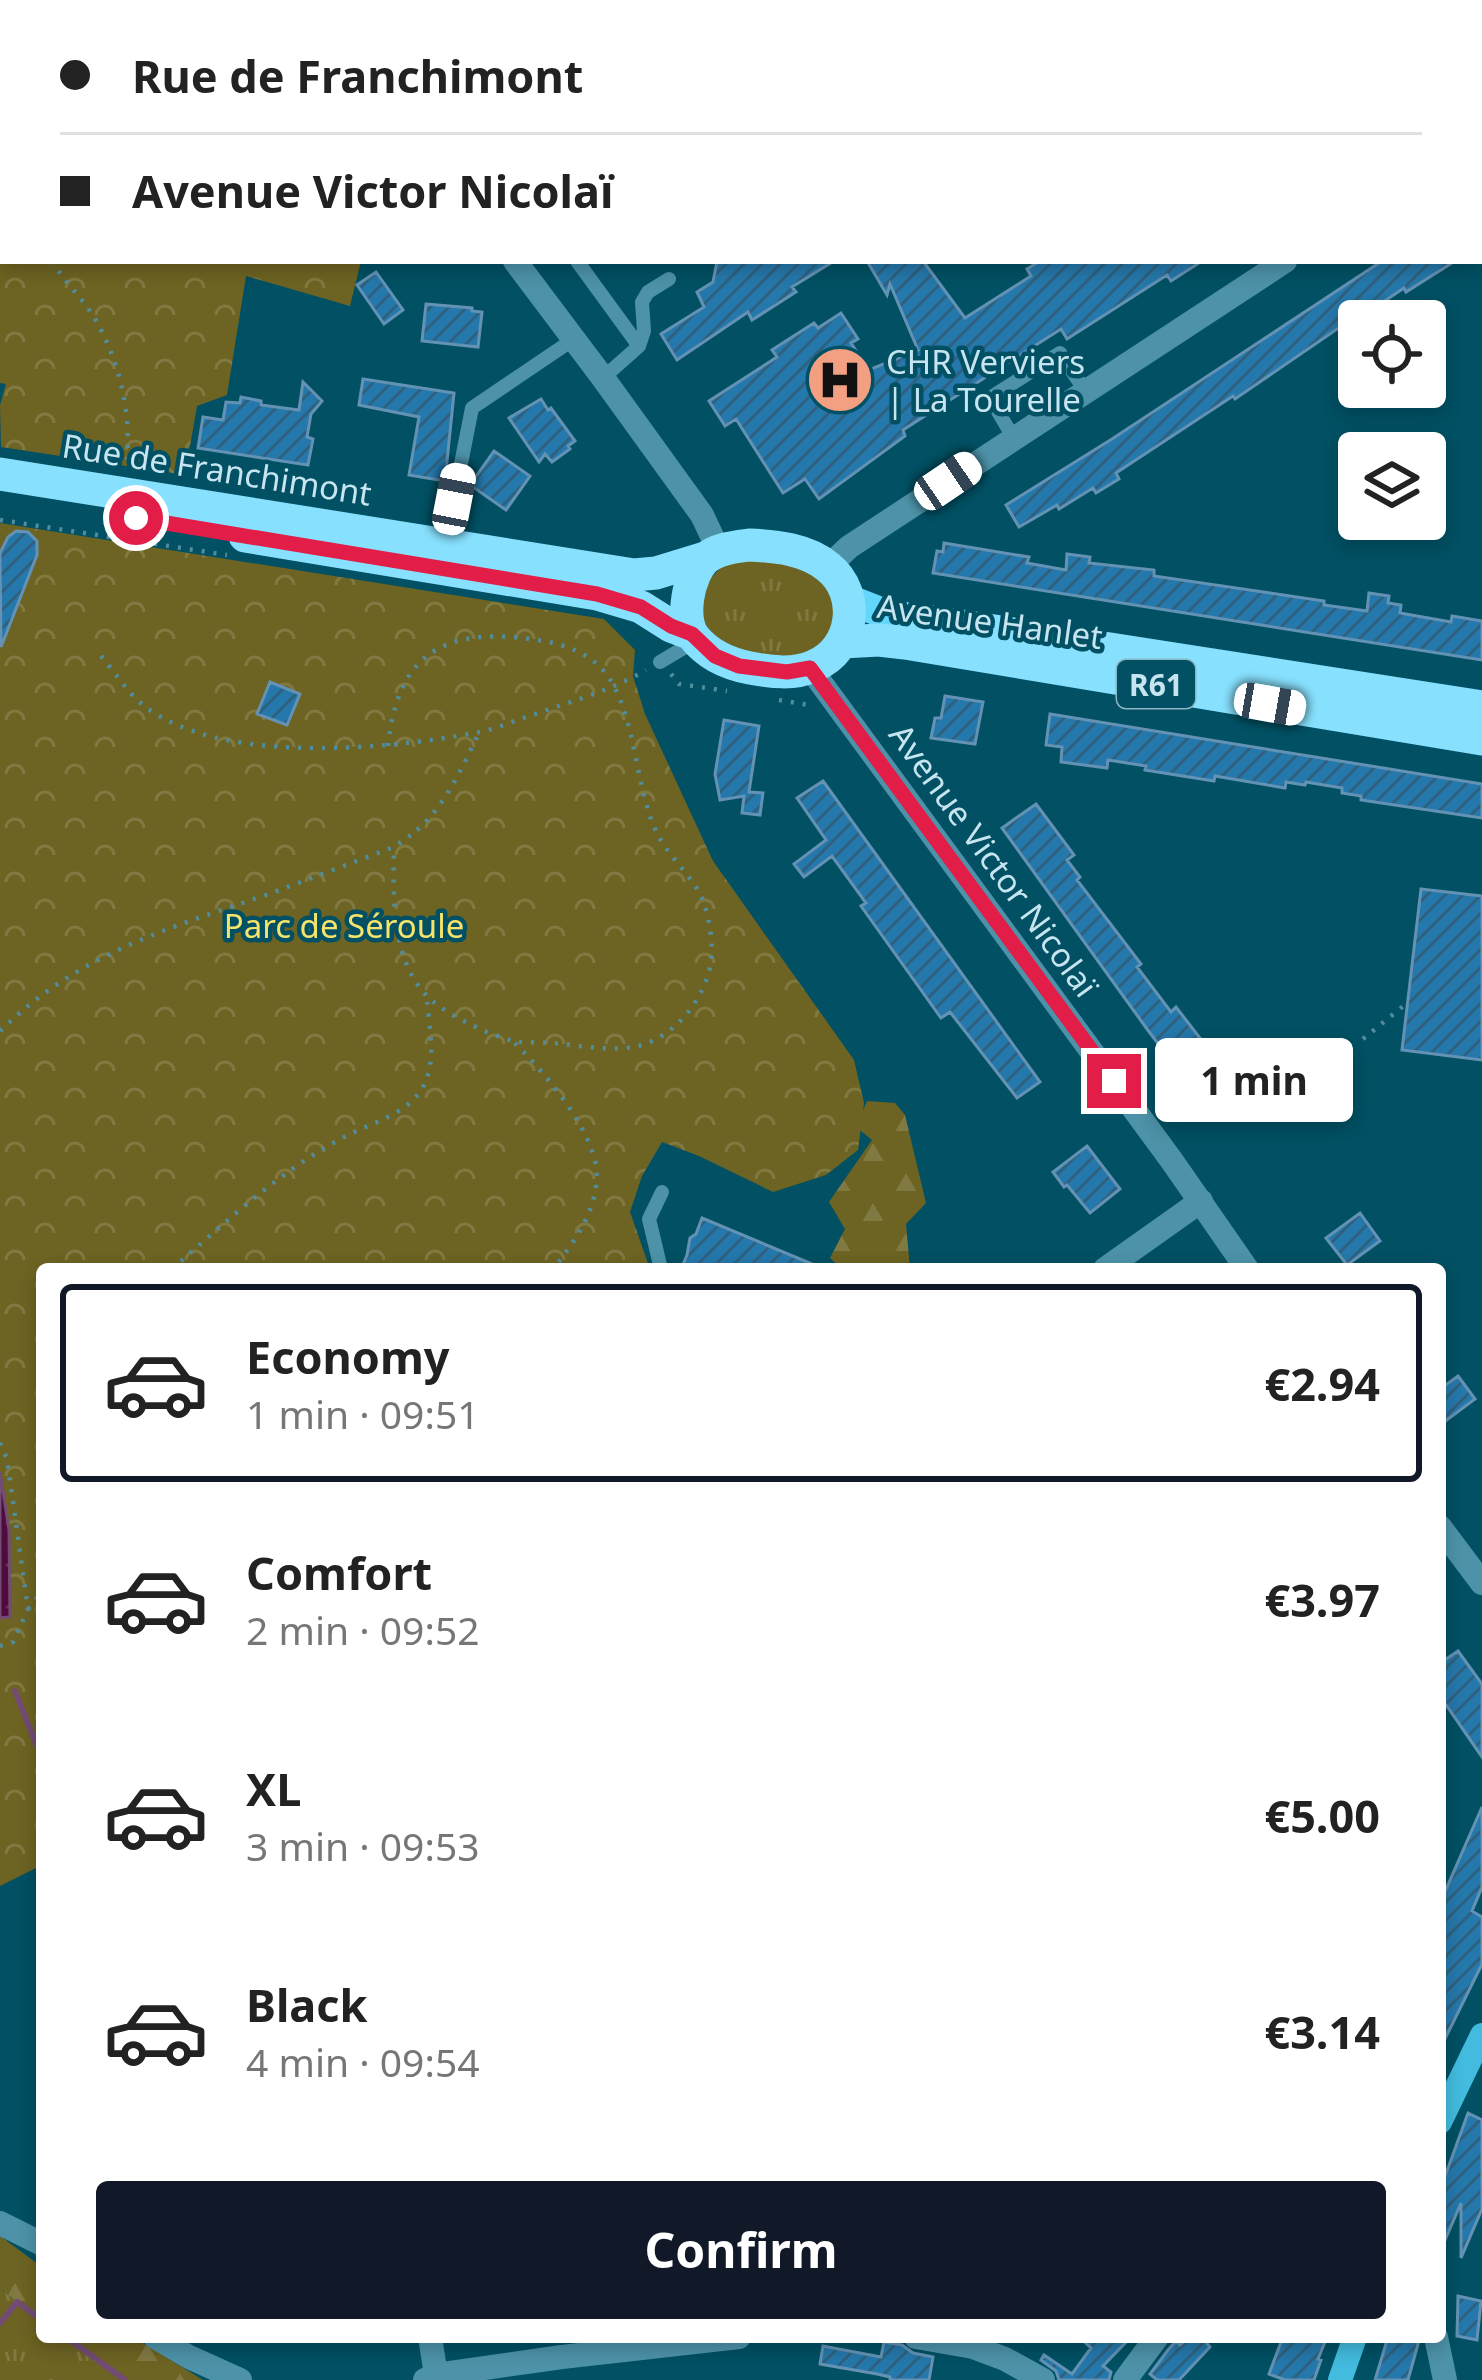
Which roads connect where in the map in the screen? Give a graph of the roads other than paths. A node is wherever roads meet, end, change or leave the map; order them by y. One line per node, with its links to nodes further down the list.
1 (517, 264): 5 (street)
2 (579, 264): 6 (lane)
3 (1281, 264): 8 (street)
4 (669, 278): 6 (lane)
5 (574, 339): 7 (street); 11 (lane)
6 (639, 346): 7 (lane)
7 (603, 377): 12 (street)
8 (1086, 392): 9 (street); 9 (lane)
9 (1013, 437): 13 (street)
10 (2, 475): 11 (highway, Rue de Franchimont); 16 (highway, Rue de Franchimont)
11 (445, 545): 12 (highway, Rue de Franchimont)
12 (712, 554): 13 (highway); 16 (highway)
13 (828, 567): 14 (highway)
14 (850, 600): 15 (main road, Avenue Hanlet / R61); 17 (highway)
15 (923, 620): 20 (highway, Avenue Hanlet / R61)
16 (694, 637): 18 (lane); 19 (highway)
17 (842, 642): 19 (highway); 21 (highway, Avenue Hanlet / R61)
18 (660, 662)
19 (810, 668): 23 (street, Avenue Victor Nicolaï)
20 (1482, 707)
21 (1482, 739)
22 (662, 1192): 24 (lane)
23 (1201, 1201): 25 (street); 26 (street, Avenue Victor Nicolaï)
24 (660, 1263)
25 (1113, 1263)
26 (1243, 1263)
27 (1446, 1535): 28 (street)
28 (1482, 1583)
29 (1482, 2035): 30 (main road)
30 (1446, 2110)
31 (0, 2223): 32 (street)
32 (36, 2241)
33 (165, 2343): 41 (street)
34 (430, 2343): 40 (street)
35 (686, 2343): 40 (street)
36 (947, 2343): 42 (street)
37 (1152, 2343): 43 (street)
38 (1353, 2343): 44 (main road)
39 (1437, 2343): 45 (street)
40 (431, 2378)
41 (241, 2380)
42 (1043, 2380)
43 (1125, 2380)
44 (1340, 2380)
45 (1445, 2380)

